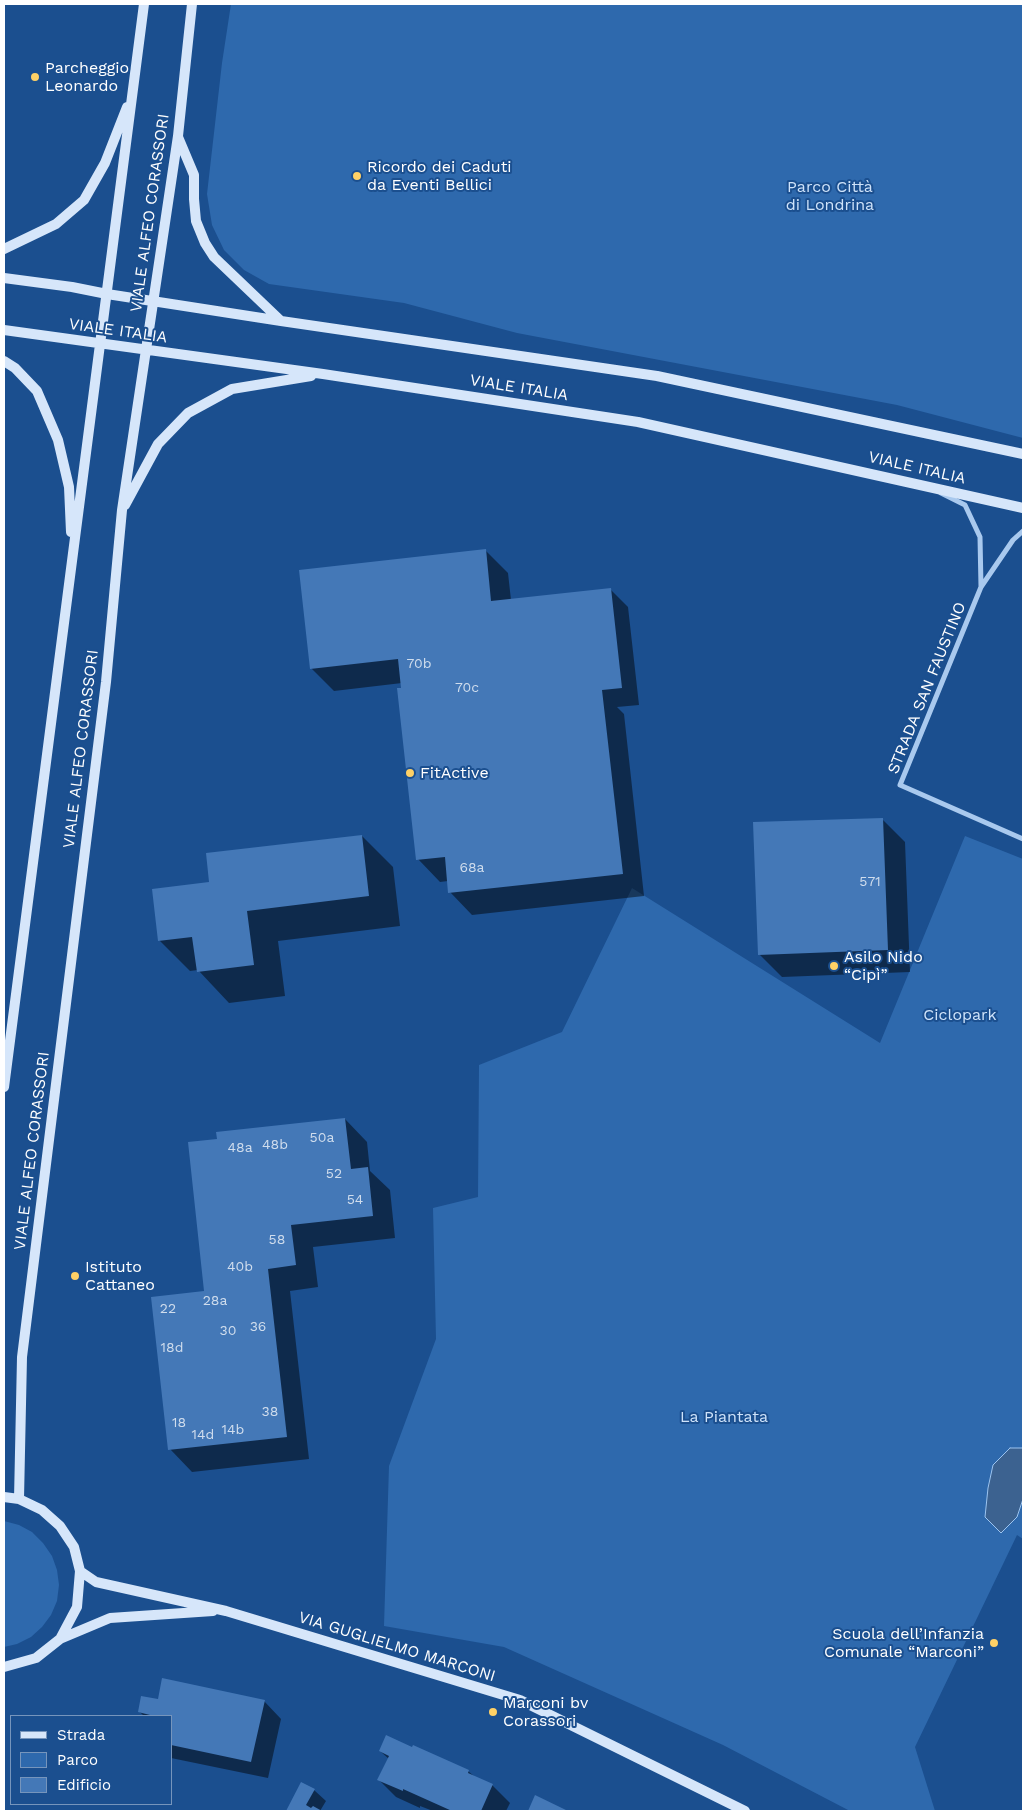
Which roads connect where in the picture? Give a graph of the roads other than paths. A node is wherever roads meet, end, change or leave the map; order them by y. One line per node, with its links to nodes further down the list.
1 (144, 4): 3 (street, VIALE ALFEO CORASSORI)
2 (192, 4): 4 (street, VIALE ALFEO CORASSORI)
3 (133, 92): 5 (street); 7 (street, VIALE ALFEO CORASSORI)
4 (178, 136): 8 (street, VIALE ALFEO CORASSORI); 9 (street)
5 (4, 249)
6 (4, 278): 7 (street, VIALE ITALIA)
7 (107, 294): 8 (street, VIALE ITALIA); 11 (street, VIALE ALFEO CORASSORI)
8 (152, 302): 9 (street, VIALE ITALIA); 12 (street, VIALE ALFEO CORASSORI)
9 (281, 321): 15 (street, VIALE ITALIA)
10 (4, 330): 11 (street, VIALE ITALIA)
11 (100, 344): 12 (street, VIALE ITALIA); 20 (street, VIALE ALFEO CORASSORI)
12 (146, 350): 14 (street, VIALE ITALIA); 18 (street, VIALE ALFEO CORASSORI)
13 (4, 361): 20 (street)
14 (323, 374): 16 (street, VIALE ITALIA); 18 (street)
15 (1023, 454)
16 (925, 485): 17 (street, VIALE ITALIA); 21 (street, STRADA SAN FAUSTINO)
17 (1023, 508)
18 (122, 510): 25 (street, VIALE ALFEO CORASSORI)
19 (1023, 531): 21 (street, STRADA SAN FAUSTINO)
20 (73, 559): 23 (street, VIALE ALFEO CORASSORI)
21 (981, 587): 22 (street, STRADA SAN FAUSTINO)
22 (1023, 839)
23 (4, 1087)
24 (4, 1497): 25 (street)
25 (19, 1499): 26 (street)
26 (80, 1571): 27 (street, VIA GUGLIELMO MARCONI); 28 (street)
27 (226, 1611): 28 (street, VIA GUGLIELMO MARCONI); 30 (street, VIA GUGLIELMO MARCONI)
28 (60, 1639): 29 (street)
29 (4, 1669)
30 (745, 1811)

